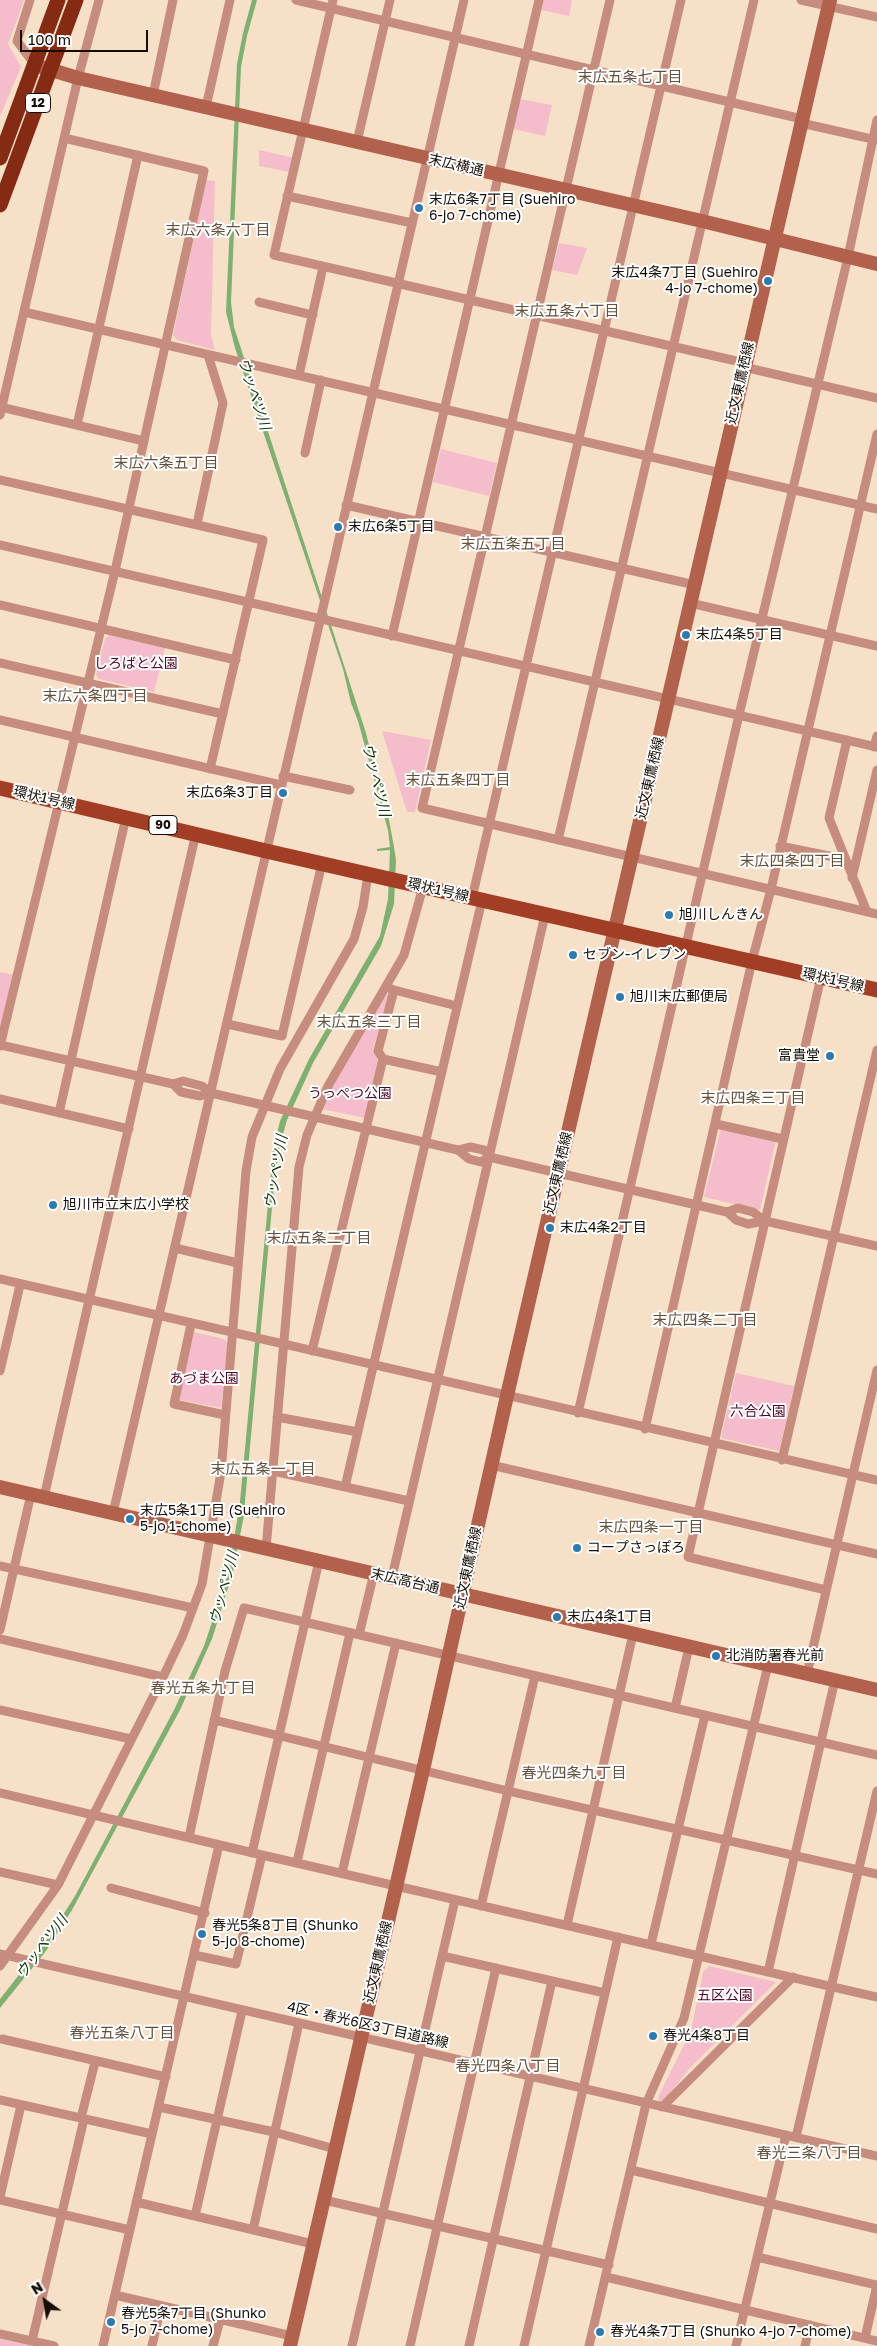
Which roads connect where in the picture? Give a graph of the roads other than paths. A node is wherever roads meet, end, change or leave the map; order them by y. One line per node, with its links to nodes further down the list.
1 (30, 0): 21 (street)
2 (58, 0): 21 (highway, 12)
3 (76, 0): 22 (highway, 12)
4 (98, 0): 24 (street)
5 (173, 0): 26 (street)
6 (230, 0): 28 (street)
7 (296, 0): 16 (street)
8 (390, 0): 18 (street)
9 (464, 0): 19 (street)
10 (539, 0): 20 (street)
11 (610, 0): 23 (street)
12 (682, 0): 25 (street)
13 (754, 0): 27 (street)
14 (801, 0): 15 (street)
15 (829, 3): 17 (street); 30 (street, 近文東鷹栖線)
16 (332, 4): 18 (street); 31 (street)
17 (877, 16)
18 (385, 22): 19 (street); 34 (street)
19 (455, 38): 20 (street); 37 (street)
20 (526, 54): 23 (street); 38 (street)
21 (34, 66): 22 (street, 末広横通); 36 (highway, 12)
22 (50, 71): 24 (street, 末広横通); 41 (highway, 12)
23 (594, 71): 25 (street); 39 (street)
24 (78, 78): 26 (street, 末広横通); 32 (street)
25 (662, 86): 27 (street); 42 (street)
26 (152, 95): 28 (street, 末広横通)
27 (730, 102): 30 (street); 43 (street)
28 (213, 109): 31 (street, 末広横通)
29 (877, 120): 33 (street)
30 (802, 121): 33 (street); 45 (street, 近文東鷹栖線)
31 (303, 130): 34 (street, 末広横通); 40 (street)
32 (64, 138): 35 (street); 52 (street)
33 (875, 139): 46 (street)
34 (357, 142): 37 (street, 末広横通)
35 (138, 155): 55 (street); 57 (street)
36 (0, 158)
37 (428, 159): 38 (street, 末広横通); 44 (street)
38 (498, 175): 39 (street, 末広横通); 50 (street)
39 (565, 191): 42 (street, 末広横通); 54 (street)
40 (288, 196): 44 (street); 48 (street)
41 (0, 205)
42 (633, 206): 43 (street, 末広横通); 56 (street)
43 (702, 221): 45 (street, 末広横通); 58 (street)
44 (412, 223): 49 (street)
45 (775, 239): 46 (street, 末広横通); 60 (street, 近文東鷹栖線)
46 (848, 257): 47 (street, 末広横通); 63 (street)
47 (877, 264)
48 (323, 267): 49 (street); 53 (street)
49 (398, 283): 50 (street); 64 (street)
50 (469, 300): 54 (street); 66 (street)
51 (259, 302): 53 (street)
52 (24, 312): 55 (street); 67 (street)
53 (313, 315): 61 (street)
54 (537, 315): 56 (street); 69 (street)
55 (98, 328): 57 (street); 68 (street)
56 (604, 332): 58 (street); 71 (street)
57 (167, 344): 59 (street); 72 (street)
58 (673, 347): 60 (street); 74 (street)
59 (208, 355): 61 (street); 83 (street)
60 (744, 365): 63 (street); 75 (street, 近文東鷹栖線)
61 (299, 375): 62 (street)
62 (321, 380): 64 (street); 73 (street)
63 (818, 384): 65 (street); 77 (street)
64 (373, 392): 66 (street); 78 (street)
65 (877, 398)
66 (444, 408): 69 (street); 82 (street)
67 (1, 410): 68 (street)
68 (77, 424): 72 (street)
69 (511, 424): 71 (street); 84 (street)
70 (877, 434): 79 (street)
71 (579, 440): 74 (street); 86 (street)
72 (144, 441): 81 (street)
73 (305, 453)
74 (648, 456): 75 (street); 87 (street)
75 (720, 472): 77 (street); 89 (street, 近文東鷹栖線)
76 (0, 480): 81 (street)
77 (793, 489): 79 (street); 94 (street)
78 (346, 505): 82 (street); 93 (street)
79 (860, 505): 80 (street); 96 (street)
80 (877, 509)
81 (128, 510): 83 (street); 88 (street)
82 (418, 522): 84 (street); 97 (street)
83 (197, 524): 90 (street)
84 (485, 538): 86 (street); 99 (street)
85 (0, 545): 88 (street)
86 (552, 553): 87 (street); 102 (street)
87 (622, 569): 89 (street); 103 (street)
88 (115, 571): 90 (street); 95 (street)
89 (695, 585): 91 (street, 近文東鷹栖線)
90 (250, 602): 93 (street); 100 (street)
91 (690, 603): 94 (street); 105 (street, 近文東鷹栖線)
92 (0, 605): 95 (street)
93 (320, 618): 97 (street); 116 (street)
94 (762, 620): 96 (street); 107 (street)
95 (102, 628): 100 (street); 104 (street)
96 (829, 634): 98 (street); 109 (street)
97 (392, 636): 99 (street)
98 (877, 646)
99 (458, 652): 102 (street); 121 (street)
100 (236, 660): 106 (street)
101 (0, 663): 104 (street)
102 (526, 667): 103 (street); 121 (street)
103 (595, 682): 105 (street); 123 (street)
104 (88, 683): 106 (street); 111 (street)
105 (668, 699): 107 (street); 126 (street, 近文東鷹栖線)
106 (223, 714): 114 (street)
107 (739, 715): 109 (street); 129 (street)
108 (0, 720): 111 (street)
109 (806, 731): 112 (street); 124 (street)
110 (877, 736): 113 (street)
111 (74, 737): 114 (street); 119 (street)
112 (847, 740): 113 (street); 127 (street)
113 (876, 747)
114 (210, 769): 116 (street)
115 (877, 770): 131 (street)
116 (282, 780): 118 (street); 125 (street)
117 (0, 788): 119 (main road, 環状1号線 / 90)
118 (350, 790)
119 (58, 802): 120 (main road, 環状1号線 / 90); 148 (street)
120 (126, 816): 122 (main road, 環状1号線 / 90); 151 (street)
121 (490, 824): 123 (street); 134 (street)
122 (196, 833): 125 (main road, 環状1号線 / 90); 153 (street)
123 (558, 840): 126 (street)
124 (780, 846): 127 (street); 133 (street)
125 (266, 851): 128 (main road, 環状1号線 / 90); 145 (street)
126 (632, 857): 129 (street); 138 (street, 近文東鷹栖線)
127 (844, 859): 131 (street)
128 (322, 863): 130 (main road, 環状1号線 / 90); 146 (street)
129 (703, 874): 133 (street); 139 (street)
130 (373, 875): 132 (main road, 環状1号線 / 90); 147 (street)
131 (852, 878): 135 (street)
132 (416, 885): 134 (main road, 環状1号線 / 90); 142 (street)
133 (771, 889): 135 (street); 140 (street)
134 (477, 899): 137 (main road, 環状1号線 / 90); 144 (street)
135 (867, 912): 136 (street)
136 (877, 914)
137 (545, 915): 138 (main road, 環状1号線 / 90); 164 (street)
138 (614, 931): 139 (main road, 環状1号線 / 90); 165 (street, 近文東鷹栖線)
139 (687, 946): 140 (main road, 環状1号線 / 90); 166 (street)
140 (752, 961): 141 (main road, 環状1号線 / 90); 159 (street)
141 (822, 977): 143 (main road, 環状1号線 / 90); 162 (street)
142 (390, 989): 144 (street); 150 (street); 158 (street)
143 (877, 990)
144 (457, 1006): 152 (street)
145 (227, 1024): 146 (street); 154 (street)
146 (282, 1036): 147 (street)
147 (296, 1039): 156 (street)
148 (0, 1046): 151 (street)
149 (877, 1050): 169 (street)
150 (382, 1059): 152 (street); 160 (street)
151 (70, 1061): 153 (street); 157 (street)
152 (442, 1072): 163 (street)
153 (141, 1077): 154 (street); 161 (street)
154 (211, 1094): 156 (street); 171 (street)
155 (0, 1099): 157 (street)
156 (268, 1106): 158 (street); 172 (street)
157 (58, 1112): 161 (street)
158 (311, 1115): 160 (street); 179 (street)
159 (716, 1124): 162 (street); 167 (street)
160 (365, 1128): 163 (street); 180 (street)
161 (129, 1129): 175 (street)
162 (783, 1139): 168 (street)
163 (425, 1143): 164 (street); 181 (street)
164 (489, 1157): 165 (street); 184 (street)
165 (558, 1172): 166 (street); 185 (street, 近文東鷹栖線)
166 (630, 1189): 167 (street); 186 (street)
167 (696, 1206): 168 (street); 189 (street)
168 (765, 1221): 169 (street); 191 (street)
169 (833, 1236): 170 (street); 192 (street)
170 (877, 1246)
171 (175, 1248): 172 (street); 176 (street)
172 (238, 1262): 178 (street)
173 (0, 1279): 174 (street)
174 (20, 1284): 175 (street); 183 (street)
175 (90, 1300): 176 (street); 199 (street)
176 (159, 1316): 177 (street); 201 (street)
177 (191, 1324): 178 (street); 187 (street)
178 (237, 1334): 179 (street); 187 (street)
179 (279, 1344): 180 (street); 188 (street)
180 (312, 1351): 181 (street)
181 (373, 1365): 184 (street); 190 (street)
182 (877, 1370): 195 (street)
183 (0, 1371)
184 (438, 1381): 185 (street); 200 (street)
185 (507, 1397): 186 (street); 193 (street, 近文東鷹栖線)
186 (578, 1413): 189 (street)
187 (225, 1415): 203 (street)
188 (277, 1417): 190 (street); 194 (street)
189 (645, 1429): 191 (street)
190 (358, 1432): 198 (street)
191 (713, 1444): 192 (street); 202 (street)
192 (782, 1460): 195 (street)
193 (491, 1465): 202 (street); 213 (street, 近文東鷹栖線)
194 (273, 1471): 198 (street); 205 (street)
195 (853, 1475): 196 (street); 204 (street)
196 (877, 1480)
197 (0, 1487): 199 (street)
198 (345, 1487): 200 (street)
199 (38, 1496): 201 (street); 209 (street)
200 (409, 1501): 211 (street)
201 (113, 1513): 203 (street)
202 (698, 1513): 204 (street); 212 (street)
203 (216, 1537): 205 (street, 末広高台通); 214 (street)
204 (837, 1544): 206 (street); 212 (street)
205 (260, 1547): 207 (street, 末広高台通)
206 (877, 1554)
207 (319, 1561): 210 (street, 末広高台通); 215 (street)
208 (0, 1566): 209 (street)
209 (14, 1569): 214 (street); 216 (street)
210 (374, 1573): 211 (street, 末広高台通); 217 (street)
211 (392, 1577): 213 (street, 末広高台通)
212 (826, 1590): 224 (street)
213 (462, 1594): 218 (street, 末広高台通); 222 (street, 近文東鷹栖線)
214 (193, 1608): 226 (street)
215 (306, 1623): 217 (street); 233 (street); 235 (street)
216 (0, 1630)
217 (355, 1634): 220 (street); 238 (street)
218 (633, 1634): 221 (street, 末広高台通); 229 (street)
219 (0, 1639): 226 (street)
220 (396, 1643): 222 (street); 240 (street)
221 (689, 1647): 223 (street, 末広高台通); 230 (street)
222 (449, 1656): 225 (street); 241 (street, 近文東鷹栖線)
223 (768, 1665): 224 (street, 末広高台通); 234 (street)
224 (807, 1674): 227 (street, 末広高台通)
225 (535, 1676): 229 (street); 242 (street)
226 (163, 1677): 236 (street)
227 (835, 1680): 228 (street, 末広高台通); 237 (street)
228 (877, 1690)
229 (619, 1696): 230 (street); 245 (street)
230 (675, 1708): 232 (street)
231 (0, 1710): 236 (street)
232 (705, 1715): 234 (street); 247 (street)
233 (214, 1720): 235 (street); 248 (street)
234 (754, 1726): 237 (street); 249 (street)
235 (278, 1735): 238 (street); 251 (street)
236 (131, 1739): 246 (street)
237 (822, 1741): 239 (street); 253 (street)
238 (323, 1746): 240 (street); 254 (street)
239 (877, 1755)
240 (368, 1756): 241 (street); 257 (street)
241 (423, 1770): 242 (street); 260 (street, 近文東鷹栖線)
242 (508, 1791): 245 (street); 263 (street)
243 (877, 1791): 255 (street)
244 (0, 1793): 246 (street)
245 (593, 1810): 247 (street); 265 (street)
246 (97, 1816): 248 (street); 259 (street)
247 (678, 1830): 249 (street); 267 (street)
248 (189, 1837): 250 (street)
249 (728, 1841): 253 (street); 271 (street)
250 (219, 1845): 251 (street); 264 (street)
251 (252, 1853): 252 (street)
252 (262, 1855): 254 (street); 268 (street)
253 (795, 1856): 255 (street); 274 (street)
254 (296, 1862): 257 (street)
255 (858, 1870): 258 (street); 277 (street)
256 (0, 1872): 259 (street)
257 (342, 1873): 260 (street)
258 (877, 1874)
259 (58, 1885): 269 (street)
260 (396, 1885): 262 (street); 283 (street, 近文東鷹栖線)
261 (110, 1888): 264 (street)
262 (456, 1900): 263 (street); 270 (street)
263 (481, 1906): 265 (street)
264 (205, 1912): 268 (street)
265 (567, 1925): 266 (street)
266 (618, 1937): 267 (street); 278 (street)
267 (651, 1944): 271 (street)
268 (194, 1954): 279 (street)
269 (8, 1956): 272 (street); 279 (street, 4区・春光6区3丁目道路線)
270 (442, 1956): 273 (street); 285 (street)
271 (700, 1956): 274 (street); 293 (street)
272 (0, 1966)
273 (496, 1968): 276 (street); 287 (street)
274 (768, 1972): 275 (street)
275 (793, 1977): 277 (street); 295 (street)
276 (552, 1981): 278 (street); 288 (street)
277 (831, 1986): 280 (street); 301 (street)
278 (605, 1993): 290 (street)
279 (184, 1997): 281 (street, 4区・春光6区3丁目道路線); 289 (street)
280 (877, 1997)
281 (242, 2011): 282 (street, 4区・春光6区3丁目道路線); 297 (street)
282 (298, 2023): 283 (street, 4区・春光6区3丁目道路線); 298 (street)
283 (360, 2038): 285 (street, 4区・春光6区3丁目道路線); 302 (street, 近文東鷹栖線)
284 (2, 2039): 286 (street)
285 (420, 2051): 287 (street, 4区・春光6区3丁目道路線); 309 (street)
286 (95, 2062): 289 (street); 296 (street)
287 (475, 2064): 288 (street, 4区・春光6区3丁目道路線); 312 (street)
288 (530, 2076): 290 (street, 4区・春光6区3丁目道路線); 316 (street)
289 (166, 2077): 294 (street)
290 (584, 2089): 293 (street, 4区・春光6区3丁目道路線); 318 (street)
291 (0, 2100): 292 (street)
292 (21, 2104): 296 (street); 305 (street)
293 (646, 2104): 295 (street, 4区・春光6区3丁目道路線); 304 (street)
294 (159, 2107): 297 (street); 299 (street)
295 (662, 2107): 300 (street, 4区・春光6区3丁目道路線)
296 (83, 2118): 299 (street); 310 (street)
297 (217, 2120): 298 (street); 311 (street)
298 (274, 2132): 302 (street); 315 (street)
299 (152, 2134): 307 (street)
300 (786, 2135): 301 (street, 4区・春光6区3丁目道路線); 308 (street)
301 (796, 2137): 303 (street, 4区・春光6区3丁目道路線)
302 (335, 2148): 306 (street, 近文東鷹栖線)
303 (877, 2156)
304 (631, 2170): 308 (street); 320 (street)
305 (0, 2198): 310 (street)
306 (324, 2200): 309 (street); 317 (street, 近文東鷹栖線)
307 (136, 2202): 311 (street); 314 (street)
308 (770, 2204): 313 (street); 319 (street)
309 (383, 2213): 312 (street); 337 (street)
310 (62, 2214): 314 (street); 330 (street)
311 (195, 2216): 315 (street)
312 (438, 2226): 316 (street); 338 (street)
313 (877, 2228)
314 (130, 2230): 323 (street)
315 (253, 2230): 317 (street)
316 (493, 2240): 318 (street); 339 (street)
317 (313, 2244): 331 (street, 近文東鷹栖線)
318 (546, 2251): 320 (street); 340 (street)
319 (757, 2257): 322 (street); 325 (street)
320 (608, 2266): 321 (street)
321 (606, 2277): 325 (street); 341 (street)
322 (877, 2285): 329 (street)
323 (115, 2295): 324 (street); 334 (street)
324 (161, 2306): 326 (street); 335 (street)
325 (744, 2311): 327 (street); 342 (street)
326 (220, 2320): 331 (street); 336 (street)
327 (810, 2325): 329 (street); 343 (street)
328 (0, 2334): 330 (street)
329 (865, 2338): 332 (street)
330 (32, 2341): 333 (street)
331 (291, 2341)
332 (877, 2341)
333 (54, 2346)
334 (103, 2346)
335 (152, 2346)
336 (213, 2346)
337 (352, 2346)
338 (410, 2346)
339 (469, 2346)
340 (524, 2346)
341 (589, 2346)
342 (736, 2346)
343 (805, 2346)

